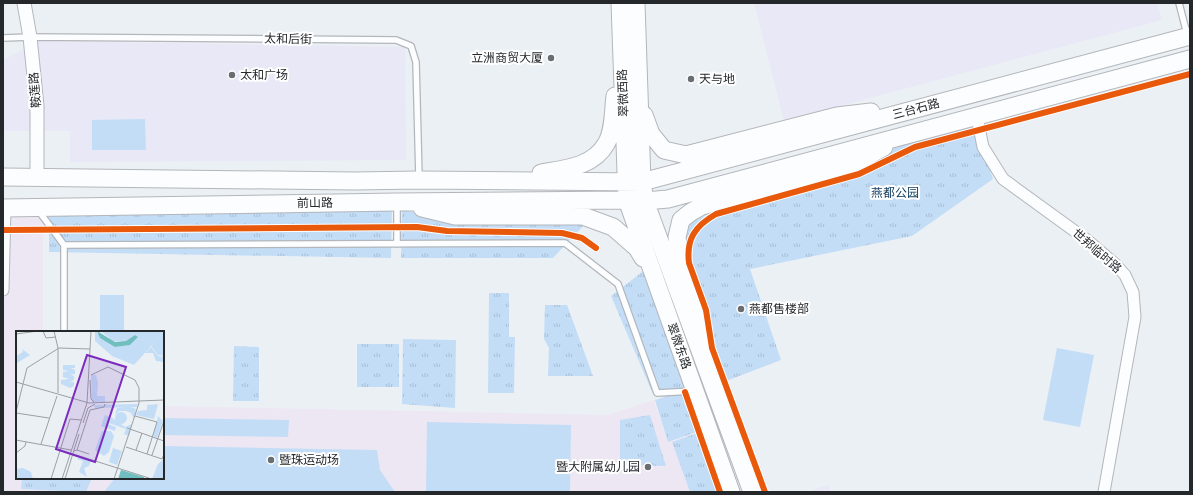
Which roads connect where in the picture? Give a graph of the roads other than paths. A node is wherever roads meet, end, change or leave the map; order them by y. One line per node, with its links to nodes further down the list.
1 (24, 3): 6 (street, 鞍莲路)
2 (620, 3): 8 (main road, 翠微西路)
3 (636, 3): 10 (main road, 翠微西路)
4 (1179, 3): 5 (lane)
5 (1189, 36): 11 (main road, 三台石路)
6 (30, 37): 7 (lane); 15 (street, 鞍莲路); 16 (lane, 太和后街)
7 (3, 38)
8 (621, 43): 17 (main road); 18 (main road, 翠微西路)
9 (1190, 59): 12 (main road, 三台石路)
10 (640, 105): 11 (main road); 18 (main road, 翠微西路)
11 (926, 106): 18 (main road, 三台石路)
12 (977, 117): 13 (main road, 三台石路); 33 (street, 世邦临时路)
13 (910, 134): 20 (main road, 三台石路); 29 (main road)
14 (3, 177): 15 (main road, 前山路)
15 (37, 178): 16 (main road, 前山路)
16 (419, 180): 17 (main road, 前山路)
17 (499, 181): 18 (main road, 前山路)
18 (634, 182): 19 (main road, 翠微东路); 20 (main road, 翠微东路)
19 (627, 200): 20 (main road, 三台石路); 21 (main road, 前山路); 26 (main road, 翠微东路)
20 (645, 201): 29 (main road, 翠微东路)
21 (396, 202): 23 (main road, 前山路); 24 (lane); 26 (main road)
22 (4, 208): 23 (main road, 前山路); 27 (street)
23 (36, 208): 25 (lane)
24 (397, 244): 25 (lane); 30 (lane)
25 (64, 245): 28 (lane)
26 (653, 273): 30 (main road, 翠微东路)
27 (3, 290)
28 (64, 331)
29 (705, 364): 32 (main road, 翠微东路)
30 (695, 391): 31 (main road, 翠微东路)
31 (731, 492)
32 (752, 492)
33 (1104, 492)

